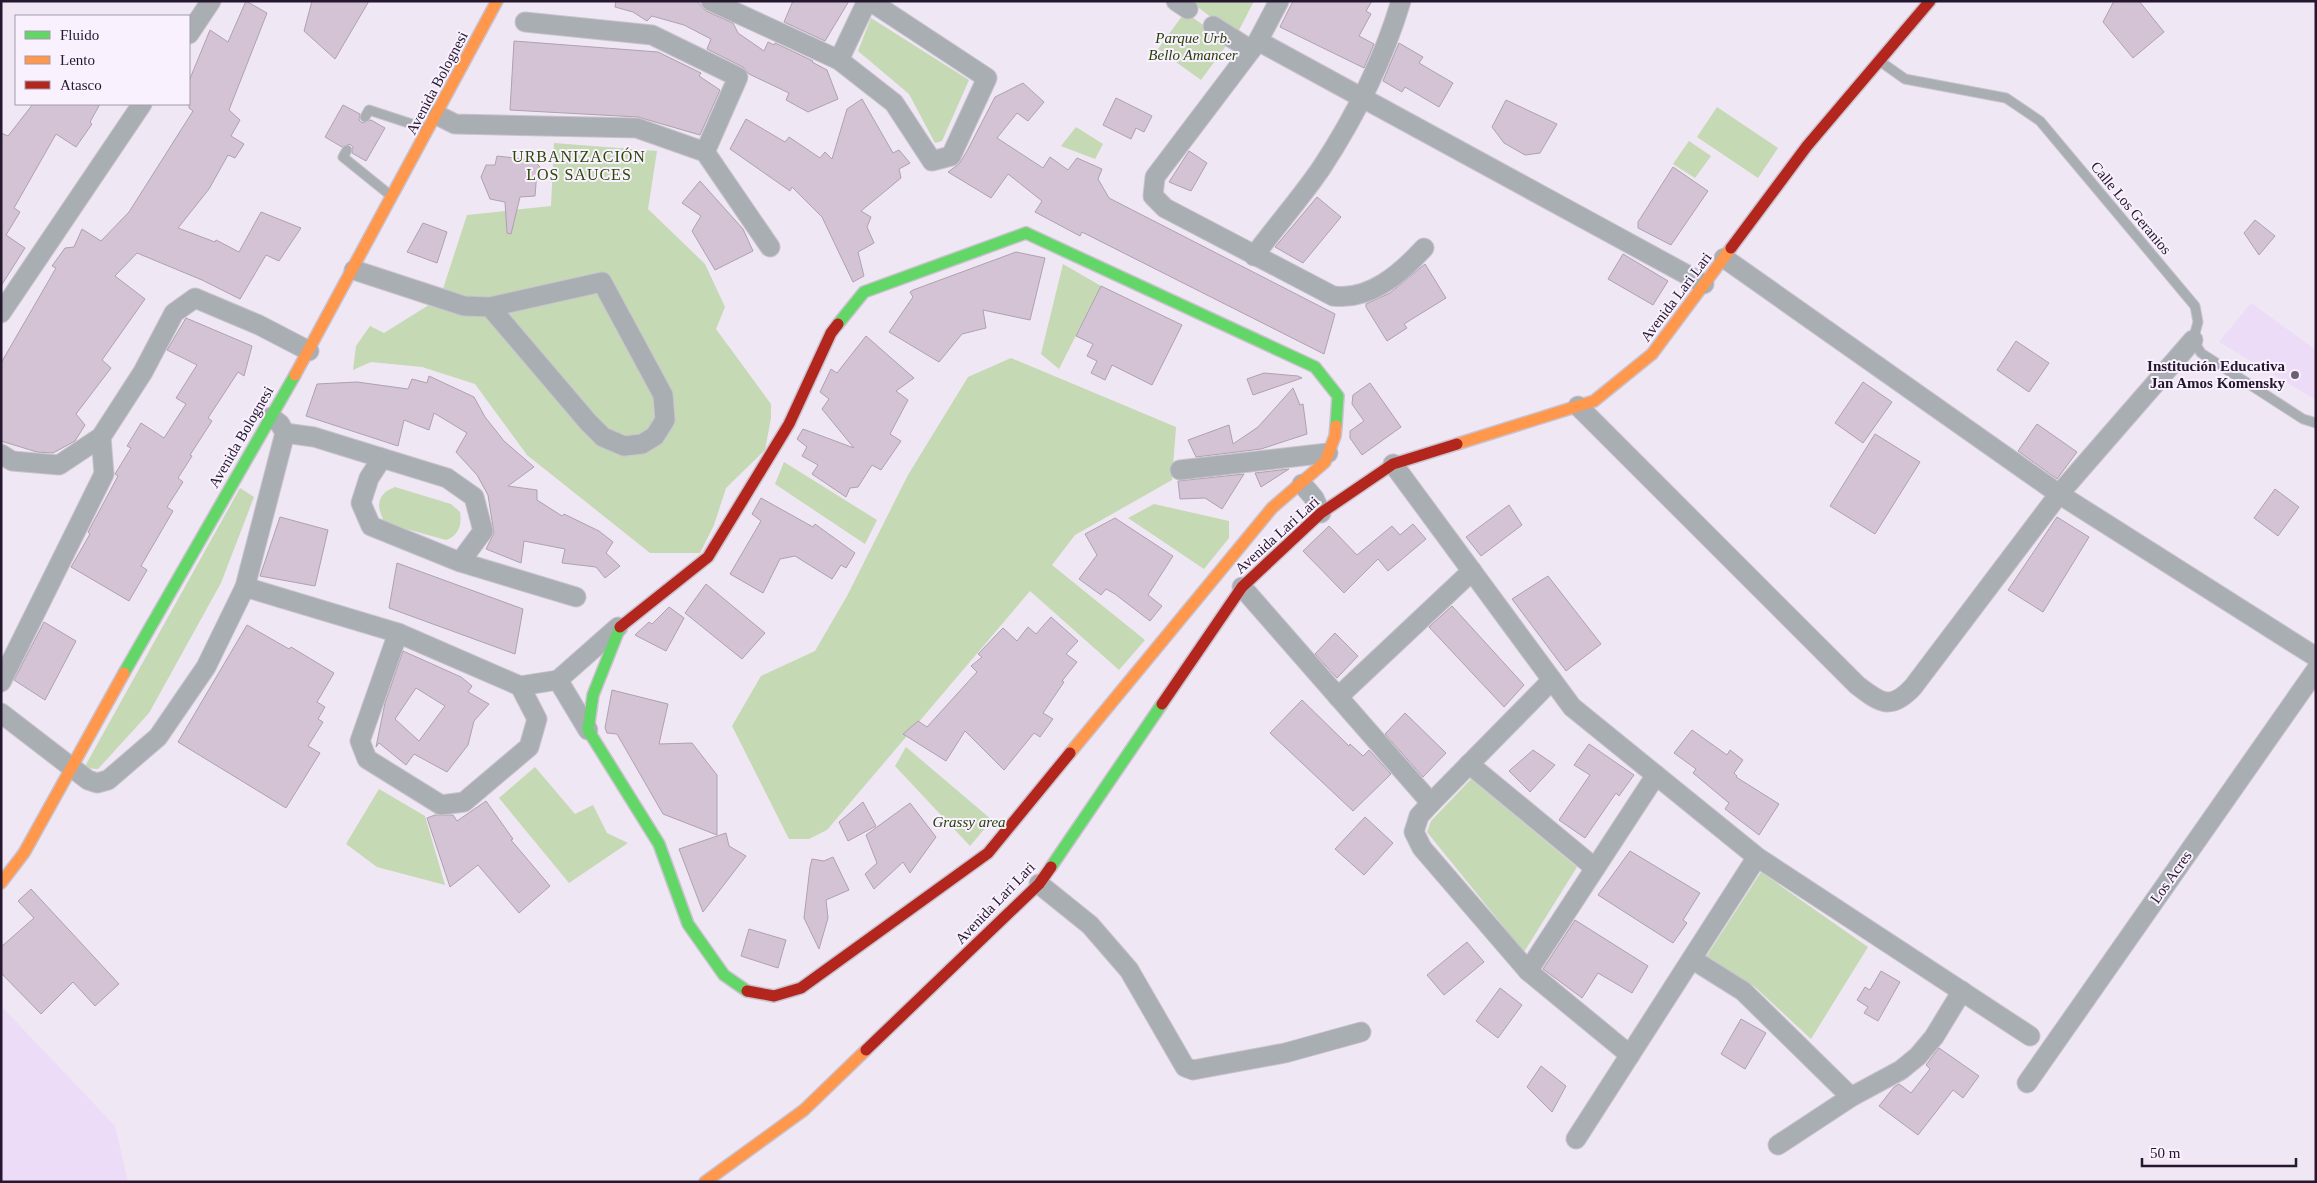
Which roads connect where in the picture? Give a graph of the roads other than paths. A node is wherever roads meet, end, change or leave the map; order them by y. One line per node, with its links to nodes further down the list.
1 (210, 1): 10 (street)
2 (497, 1): 17 (street, Avenida Bolognesi)
3 (711, 1): 12 (street)
4 (869, 1): 12 (street); 12 (street)
5 (1280, 1): 11 (street)
6 (1401, 1): 14 (street)
7 (1930, 1): 13 (street, Avenida Lari Lari)
8 (525, 22): 19 (street)
9 (1213, 26): 11 (street)
10 (190, 32)
11 (1254, 45): 14 (street); 23 (street)
12 (839, 60)
13 (1879, 61): 24 (street, Avenida Lari Lari); 29 (lane, Calle Los Geranios)
14 (1363, 98): 23 (street); 26 (street)
15 (141, 105): 28 (street)
16 (365, 117): 17 (lane)
17 (433, 122): 19 (street); 20 (street, Avenida Bolognesi)
18 (347, 150): 20 (lane)
19 (705, 152): 21 (street)
20 (393, 197): 25 (street, Avenida Bolognesi)
21 (770, 248)
22 (1424, 248): 23 (street)
23 (1254, 256)
24 (1724, 258): 26 (street, Avenida Lari Lari); 42 (street)
25 (354, 270): 27 (street); 30 (street, Avenida Bolognesi)
26 (1704, 284): 31 (street, Avenida Lari Lari)
27 (490, 307): 27 (street)
28 (1, 313)
29 (2193, 340): 33 (lane); 42 (street)
30 (309, 351): 32 (street, Avenida Bolognesi); 35 (street)
31 (1578, 406): 39 (street, Avenida Lari Lari); 42 (street)
32 (271, 417): 34 (street); 61 (street, Avenida Bolognesi)
33 (2316, 423)
34 (285, 433): 38 (street); 47 (street)
35 (101, 437): 37 (street); 55 (street)
36 (1328, 453): 40 (street); 41 (street); 49 (street)
37 (1, 454)
38 (382, 458): 44 (street); 44 (street)
39 (1393, 464): 43 (street, Avenida Lari Lari); 45 (street)
40 (1180, 470)
41 (1302, 484): 43 (street); 59 (street)
42 (2059, 494): 51 (street)
43 (1321, 513): 46 (street, Avenida Lari Lari)
44 (460, 562): 48 (street)
45 (1472, 571): 54 (street); 57 (street)
46 (1242, 587): 57 (street); 67 (street, Avenida Lari Lari)
47 (245, 588): 50 (street); 61 (street)
48 (576, 597)
49 (621, 625): 53 (street); 59 (street)
50 (398, 634): 56 (street); 56 (street)
51 (2316, 657)
52 (2316, 670): 74 (street, Los Acres)
53 (558, 680): 56 (street); 59 (street)
54 (1552, 680): 60 (street); 62 (street)
55 (1, 682)
56 (520, 686)
57 (1338, 697): 63 (street)
58 (1, 713): 61 (street)
59 (588, 730)
60 (1469, 764): 63 (street); 65 (street)
61 (72, 767): 66 (street, Avenida Bolognesi)
62 (1656, 775): 64 (street); 65 (street)
63 (1431, 803): 69 (street)
64 (1757, 857): 68 (street); 70 (street)
65 (1595, 868): 69 (street)
66 (1, 883)
67 (1039, 884): 71 (street); 78 (street, Avenida Lari Lari)
68 (1692, 959): 73 (street); 75 (street)
69 (1528, 971): 73 (street)
70 (1962, 991): 72 (street); 75 (street)
71 (1361, 1032)
72 (2030, 1036)
73 (1630, 1055): 76 (street)
74 (2027, 1083)
75 (1851, 1097): 77 (street)
76 (1576, 1139)
77 (1778, 1145)
78 (704, 1182)

